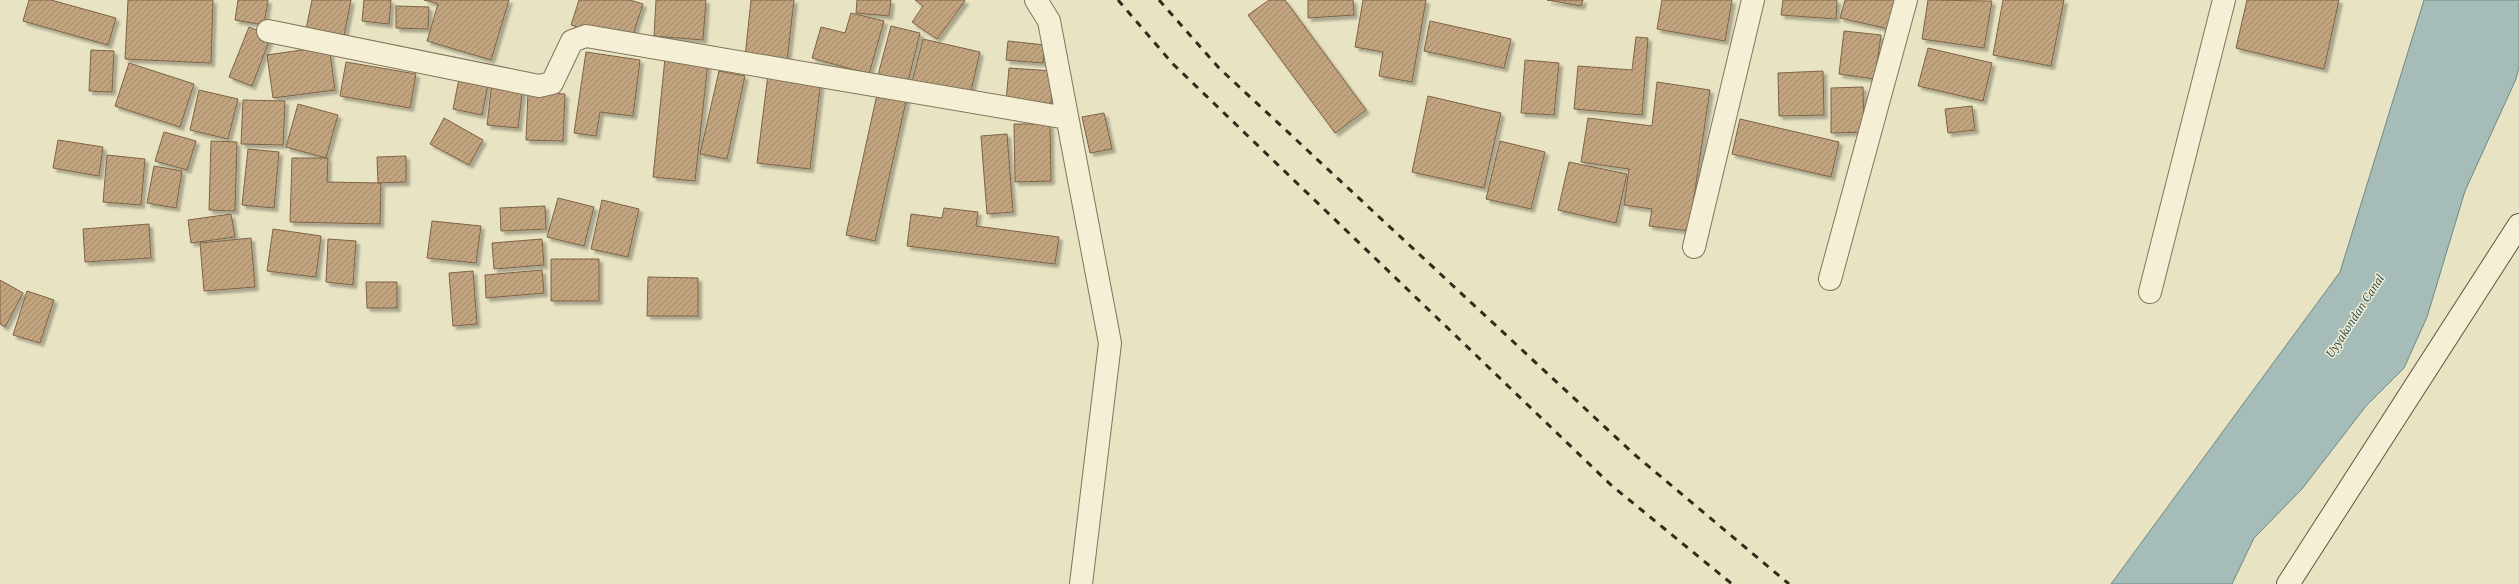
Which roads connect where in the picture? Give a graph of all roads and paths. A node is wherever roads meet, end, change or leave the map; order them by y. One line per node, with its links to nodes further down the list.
1 (1036, 0): 6 (street)
2 (1753, 0): 8 (street)
3 (1906, 0): 9 (street)
4 (2224, 0): 10 (street)
5 (268, 31): 6 (street)
6 (1067, 118): 11 (street)
7 (2519, 225): 12 (street)
8 (1694, 246)
9 (1830, 279)
10 (2150, 292)
11 (1081, 584)
12 (2288, 584)

